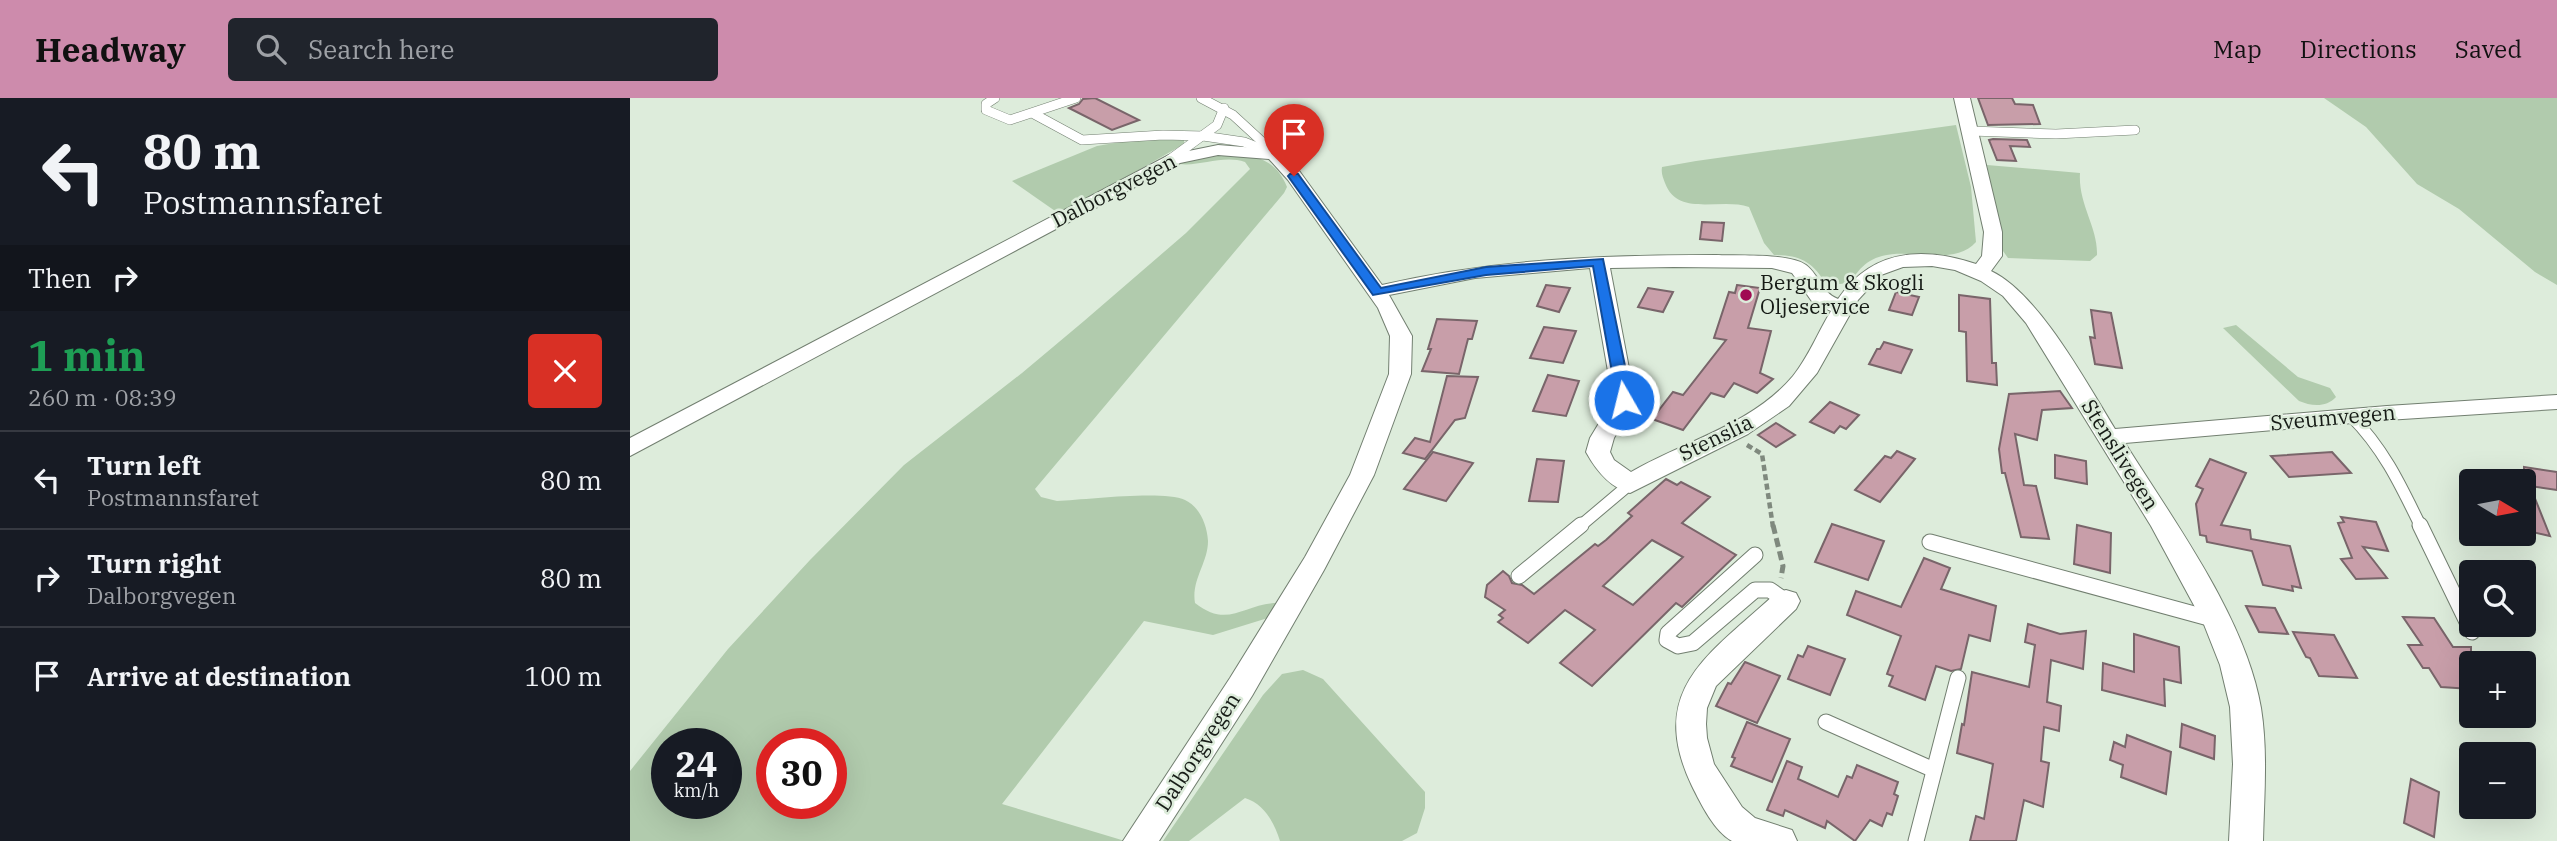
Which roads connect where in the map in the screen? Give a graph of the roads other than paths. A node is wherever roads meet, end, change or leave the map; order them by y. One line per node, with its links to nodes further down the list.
1 (995, 98): 6 (lane)
2 (1076, 98): 6 (lane)
3 (1201, 98): 5 (lane)
4 (1962, 98): 8 (street)
5 (1224, 108): 9 (lane); 10 (lane)
6 (1034, 114): 9 (lane)
7 (2135, 130): 8 (lane)
8 (1971, 131): 13 (street)
9 (1203, 136): 10 (lane); 11 (lane)
10 (1273, 153): 11 (street, Dalborgvegen); 14 (street, Dalborgvegen)
11 (1165, 163): 19 (street, Dalborgvegen)
12 (1599, 262): 14 (street); 15 (street); 20 (street)
13 (1979, 272): 15 (street, Stenslia); 18 (street, Stenslivegen)
14 (1378, 292): 30 (street, Dalborgvegen)
15 (1845, 309): 20 (street, Stenslia)
16 (2557, 402): 17 (street, Sveumvegen)
17 (2351, 416): 18 (street, Sveumvegen); 25 (lane)
18 (2109, 437): 26 (street, Stenslivegen)
19 (630, 448)
20 (1630, 484): 23 (lane)
21 (1930, 542): 26 (lane)
22 (1755, 555): 24 (lane)
23 (1519, 576)
24 (1781, 598): 31 (street)
25 (2459, 605)
26 (2216, 620): 33 (street, Stenslivegen)
27 (1958, 678): 29 (lane)
28 (1826, 722): 29 (lane)
29 (1934, 771): 32 (lane)
30 (1140, 841)
31 (1780, 841)
32 (1916, 841)
33 (2246, 841)

